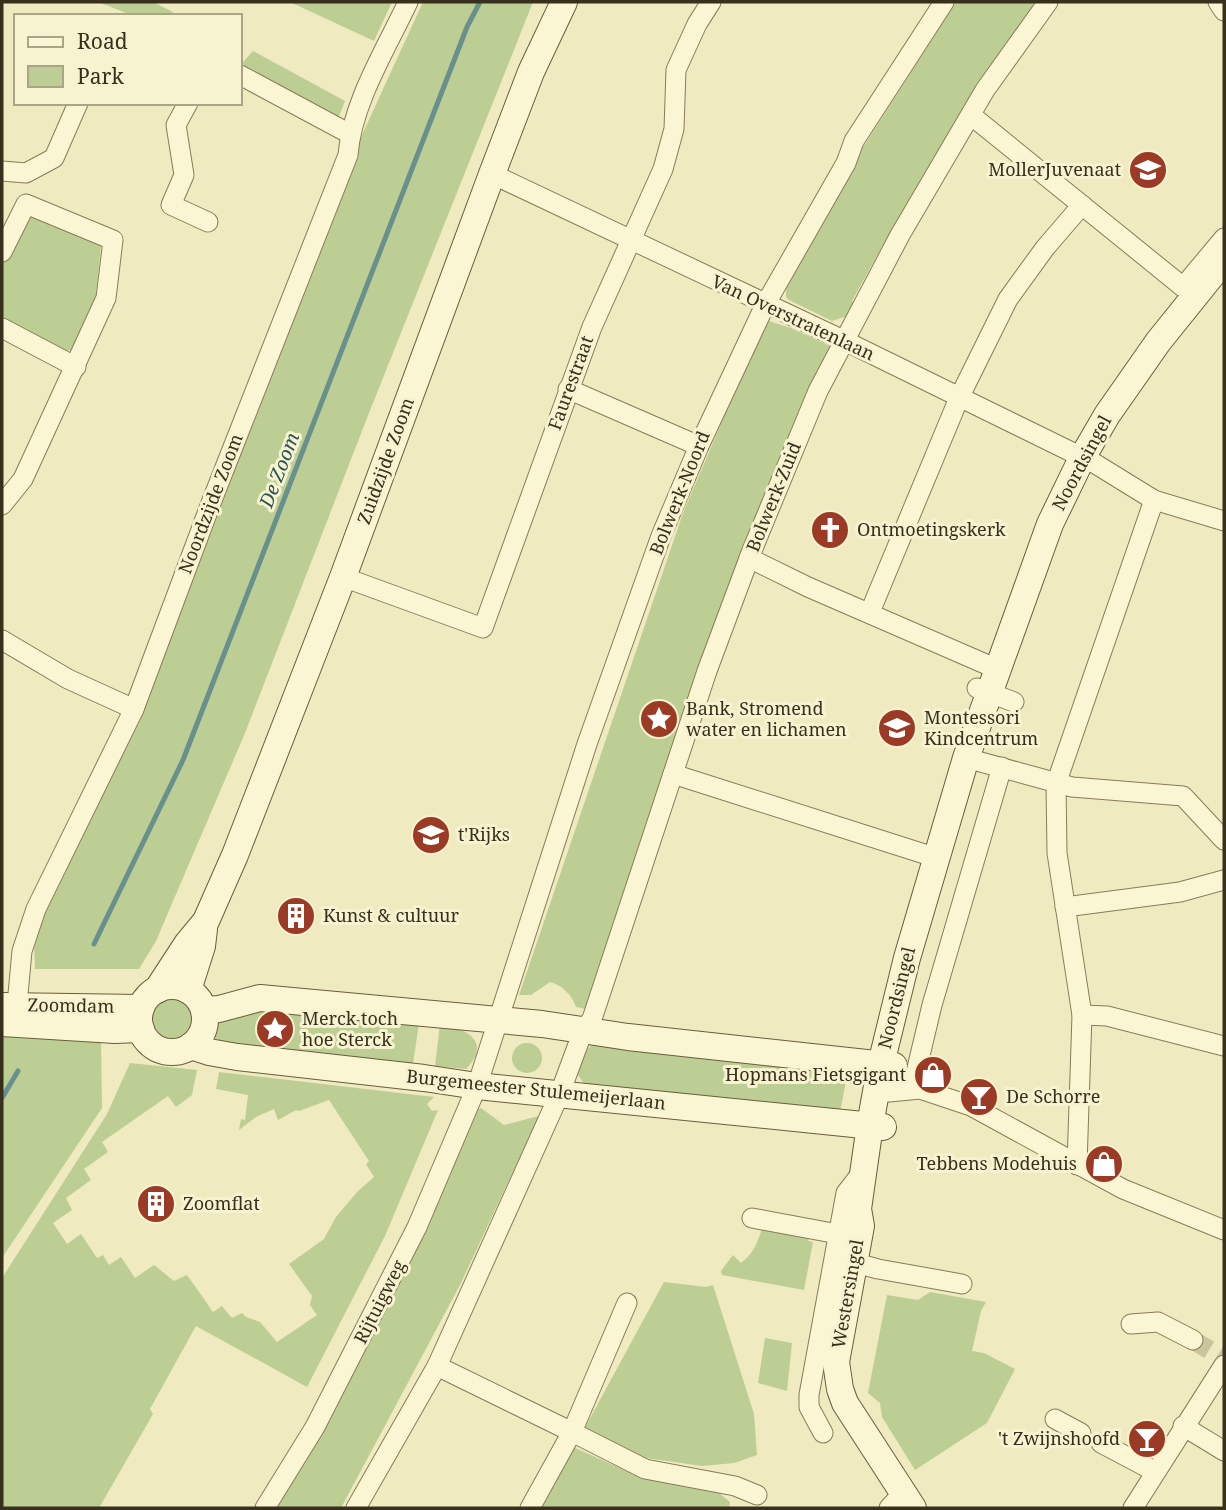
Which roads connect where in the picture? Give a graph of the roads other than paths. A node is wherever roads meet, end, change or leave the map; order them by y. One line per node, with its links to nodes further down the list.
1 (408, 2): 12 (street, Noordzijde Zoom)
2 (564, 2): 14 (main road, Zuidzijde Zoom)
3 (711, 2): 18 (street, Faurestraat)
4 (944, 2): 22 (street, Bolwerk-Noord)
5 (1048, 2): 11 (street, Bolwerk-Zuid)
6 (1217, 2): 7 (street)
7 (1224, 11)
8 (242, 76): 12 (street)
9 (77, 105): 13 (street)
10 (187, 105): 16 (street)
11 (972, 116): 15 (street); 24 (street, Bolwerk-Zuid)
12 (350, 134): 38 (street, Noordzijde Zoom)
13 (2, 171)
14 (492, 174): 18 (street, Van Overstratenlaan); 34 (main road, Zuidzijde Zoom)
15 (1082, 205): 17 (street); 27 (street)
16 (208, 222)
17 (1224, 237)
18 (632, 240): 22 (street, Van Overstratenlaan); 26 (street, Faurestraat)
19 (2, 253): 25 (street)
20 (1224, 260): 29 (main road, Noordsingel)
21 (1224, 281): 29 (main road, Noordsingel)
22 (765, 305): 24 (street, Van Overstratenlaan); 28 (street, Bolwerk-Noord)
23 (2, 328): 25 (street)
24 (843, 340): 27 (street, Van Overstratenlaan); 33 (street, Bolwerk-Zuid)
25 (76, 367): 31 (street)
26 (568, 389): 28 (street); 34 (street, Faurestraat)
27 (960, 398): 29 (street, Van Overstratenlaan); 35 (street)
28 (699, 446): 51 (street, Bolwerk-Noord)
29 (1088, 461): 30 (street, Van Overstratenlaan); 37 (main road, Noordsingel)
30 (1154, 500): 32 (street, Van Overstratenlaan); 41 (street)
31 (2, 505)
32 (1224, 521)
33 (749, 558): 35 (street); 40 (street, Bolwerk-Zuid)
34 (343, 577): 46 (main road, Zuidzijde Zoom)
35 (870, 612): 37 (street)
36 (2, 640): 38 (street)
37 (996, 690): 39 (main road, Noordsingel)
38 (134, 709): 49 (street, Noordzijde Zoom)
39 (982, 762): 41 (street); 43 (main road, Noordsingel); 55 (main road, Noordsingel); 57 (street, Noordsingel)
40 (673, 774): 43 (street); 52 (street, Bolwerk-Zuid)
41 (1056, 784): 42 (street); 45 (street)
42 (1224, 840)
43 (937, 858): 55 (main road, Noordsingel)
44 (1224, 880): 45 (street)
45 (1065, 907): 50 (street)
46 (206, 920): 47 (main road, Zuidzijde Zoom); 48 (main road, Zuidzijde Zoom)
47 (196, 1000): 48 (main road); 51 (main road); 53 (main road)
48 (146, 1009): 49 (main road, Zoomdam); 53 (main road)
49 (7, 1011)
50 (1082, 1016): 54 (street); 60 (street)
51 (498, 1022): 52 (main road); 56 (street, Bolwerk-Noord)
52 (583, 1031): 55 (main road); 58 (street, Bolwerk-Zuid)
53 (191, 1046): 56 (main road, Burgemeester Stulemeijerlaan)
54 (1224, 1046)
55 (888, 1065): 57 (main road, Westersingel)
56 (477, 1086): 58 (main road, Burgemeester Stulemeijerlaan); 81 (street, Rijtuigweg)
57 (892, 1090): 59 (main road, Westersingel); 60 (street)
58 (560, 1093): 59 (main road, Burgemeester Stulemeijerlaan); 70 (street, Bolwerk-Zuid)
59 (876, 1126): 62 (main road, Westersingel); 62 (main road, Westersingel)
60 (1077, 1165): 63 (street)
61 (752, 1218): 62 (street)
62 (849, 1230): 64 (main road, Westersingel); 74 (street, Westersingel)
63 (1224, 1230)
64 (852, 1262): 65 (street); 80 (main road, Westersingel)
65 (962, 1284)
66 (627, 1303): 73 (street)
67 (1131, 1324): 68 (street)
68 (1193, 1340)
69 (1224, 1365): 72 (street)
70 (437, 1366): 73 (street); 82 (street, Bolwerk-Zuid)
71 (1055, 1419): 75 (street)
72 (1183, 1426): 77 (street); 78 (street)
73 (572, 1432): 79 (street); 83 (street)
74 (823, 1433)
75 (1081, 1433)
76 (1101, 1443): 78 (street)
77 (1224, 1451)
78 (1154, 1471): 84 (street)
79 (757, 1495)
80 (902, 1503)
81 (265, 1508)
82 (356, 1508)
83 (530, 1508)
84 (1133, 1508)

